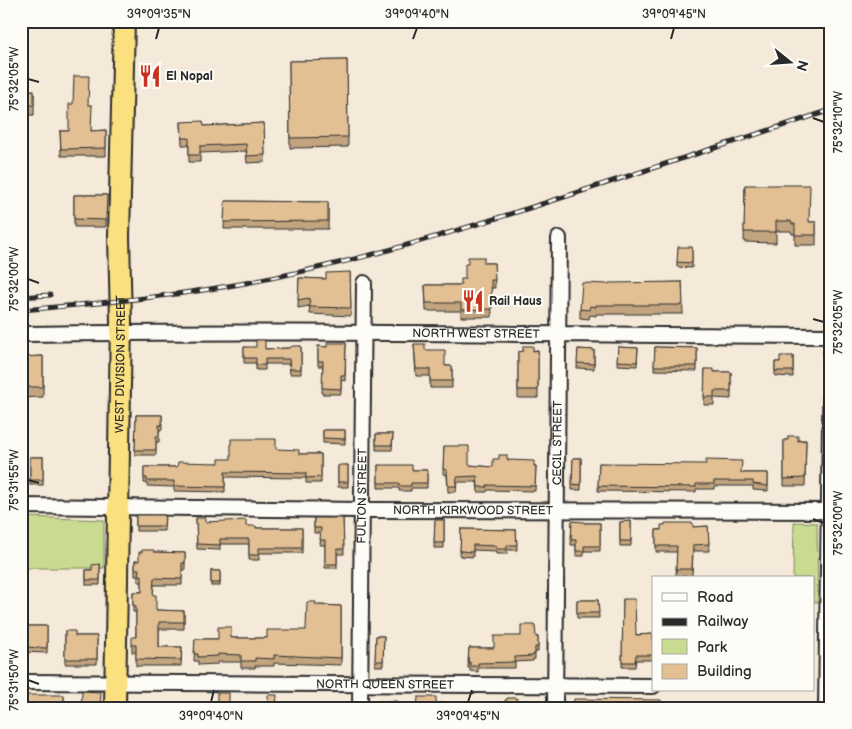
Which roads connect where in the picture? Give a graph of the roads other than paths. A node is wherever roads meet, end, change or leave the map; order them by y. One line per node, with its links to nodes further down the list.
1 (124, 21): 4 (highway, WEST DIVISION STREET)
2 (559, 238): 7 (street, CECIL STREET)
3 (364, 283): 5 (street, FULTON STREET)
4 (121, 332): 5 (street, NORTH WEST STREET); 6 (street, NORTH WEST STREET); 11 (highway, WEST DIVISION STREET)
5 (364, 332): 7 (street, NORTH WEST STREET); 12 (street, FULTON STREET)
6 (21, 334)
7 (558, 335): 8 (street, NORTH WEST STREET); 13 (street, CECIL STREET)
8 (831, 336)
9 (831, 354): 14 (street)
10 (21, 506): 11 (street, NORTH KIRKWOOD STREET)
11 (119, 507): 12 (street, NORTH KIRKWOOD STREET); 16 (highway, WEST DIVISION STREET)
12 (362, 510): 13 (street, NORTH KIRKWOOD STREET); 17 (street, FULTON STREET)
13 (557, 510): 14 (street, NORTH KIRKWOOD STREET); 18 (street, CECIL STREET)
14 (828, 511): 20 (street)
15 (21, 682): 16 (street, NORTH QUEEN STREET)
16 (116, 684): 17 (street, NORTH QUEEN STREET); 21 (highway, WEST DIVISION STREET)
17 (360, 684): 18 (street, NORTH QUEEN STREET); 22 (street, FULTON STREET)
18 (555, 686): 19 (street, NORTH QUEEN STREET); 23 (street, CECIL STREET)
19 (652, 686)
20 (823, 687): 24 (street)
21 (115, 708)
22 (360, 708)
23 (555, 708)
24 (826, 708)

